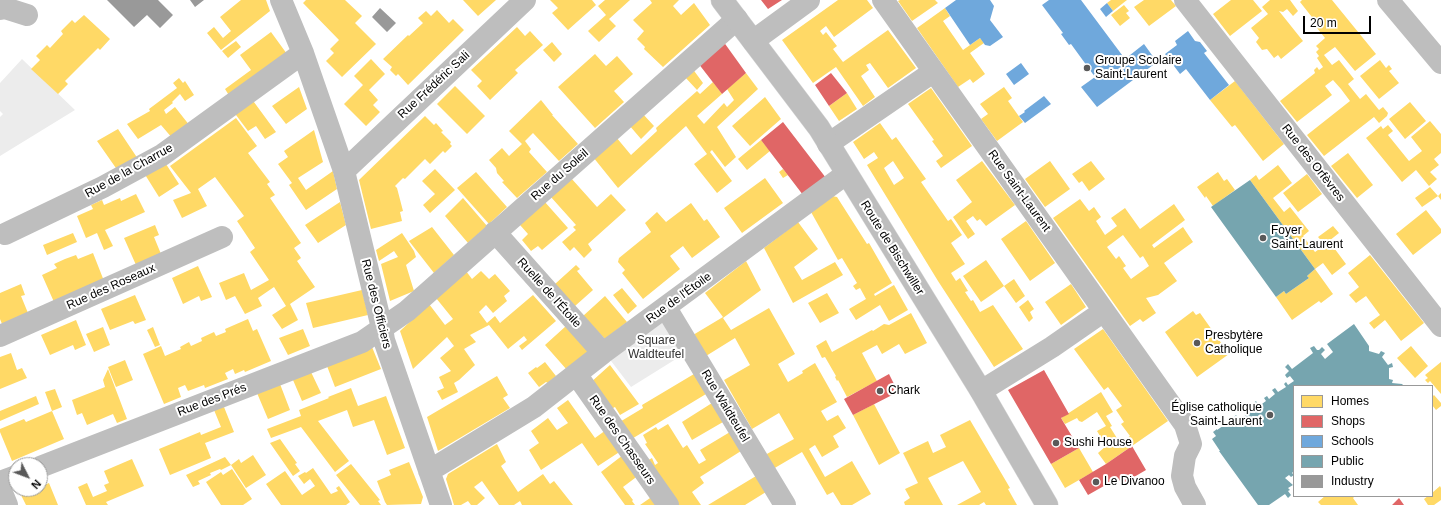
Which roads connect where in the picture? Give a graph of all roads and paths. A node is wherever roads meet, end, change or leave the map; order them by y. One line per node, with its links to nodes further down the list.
1 (281, 0): 12 (street)
2 (525, 0): 16 (street, Rue Frédéric Sali)
3 (722, 0): 10 (street, Route de Bischwiller)
4 (809, 0): 11 (street)
5 (883, 0): 14 (street, Rue Saint-Laurent)
6 (1185, 0): 23 (street, Rue des Orfèvres)
7 (1388, 0): 13 (street)
8 (0, 9): 9 (street)
9 (27, 15)
10 (737, 19): 11 (street, Route de Bischwiller); 18 (street, Rue du Soleil)
11 (753, 41): 15 (street, Route de Bischwiller)
12 (303, 53): 16 (street, Rue des Officiers); 19 (street, Rue de la Charrue)
13 (1441, 63)
14 (933, 72): 15 (street); 22 (street, Rue Saint-Laurent)
15 (828, 144): 17 (street, Route de Bischwiller)
16 (344, 171): 24 (street, Rue des Officiers)
17 (846, 174): 21 (street, Rue de l'Étoile); 28 (street, Route de Bischwiller)
18 (495, 232): 24 (street, Rue du Soleil); 26 (street, Ruelle de l'Étoile)
19 (5, 234)
20 (222, 237): 25 (street, Rue des Roseaux)
21 (666, 308): 26 (street, Rue de l'Étoile); 35 (street, Rue Waldteufel)
22 (1104, 311): 28 (street); 37 (street, Rue Saint-Laurent)
23 (1441, 326)
24 (382, 328): 29 (street, Rue des Prés); 30 (street, Rue des Officiers)
25 (0, 336)
26 (603, 353): 27 (street, Rue de l'Étoile)
27 (576, 374): 30 (street, Rue de l'Étoile); 34 (street, Rue des Chasseurs)
28 (981, 391): 36 (street, Route de Bischwiller)
29 (48, 463)
30 (429, 472): 33 (street, Rue des Officiers)
31 (0, 488): 32 (street)
32 (7, 505)
33 (441, 505)
34 (668, 505)
35 (785, 505)
36 (1047, 505)
37 (1195, 505)

